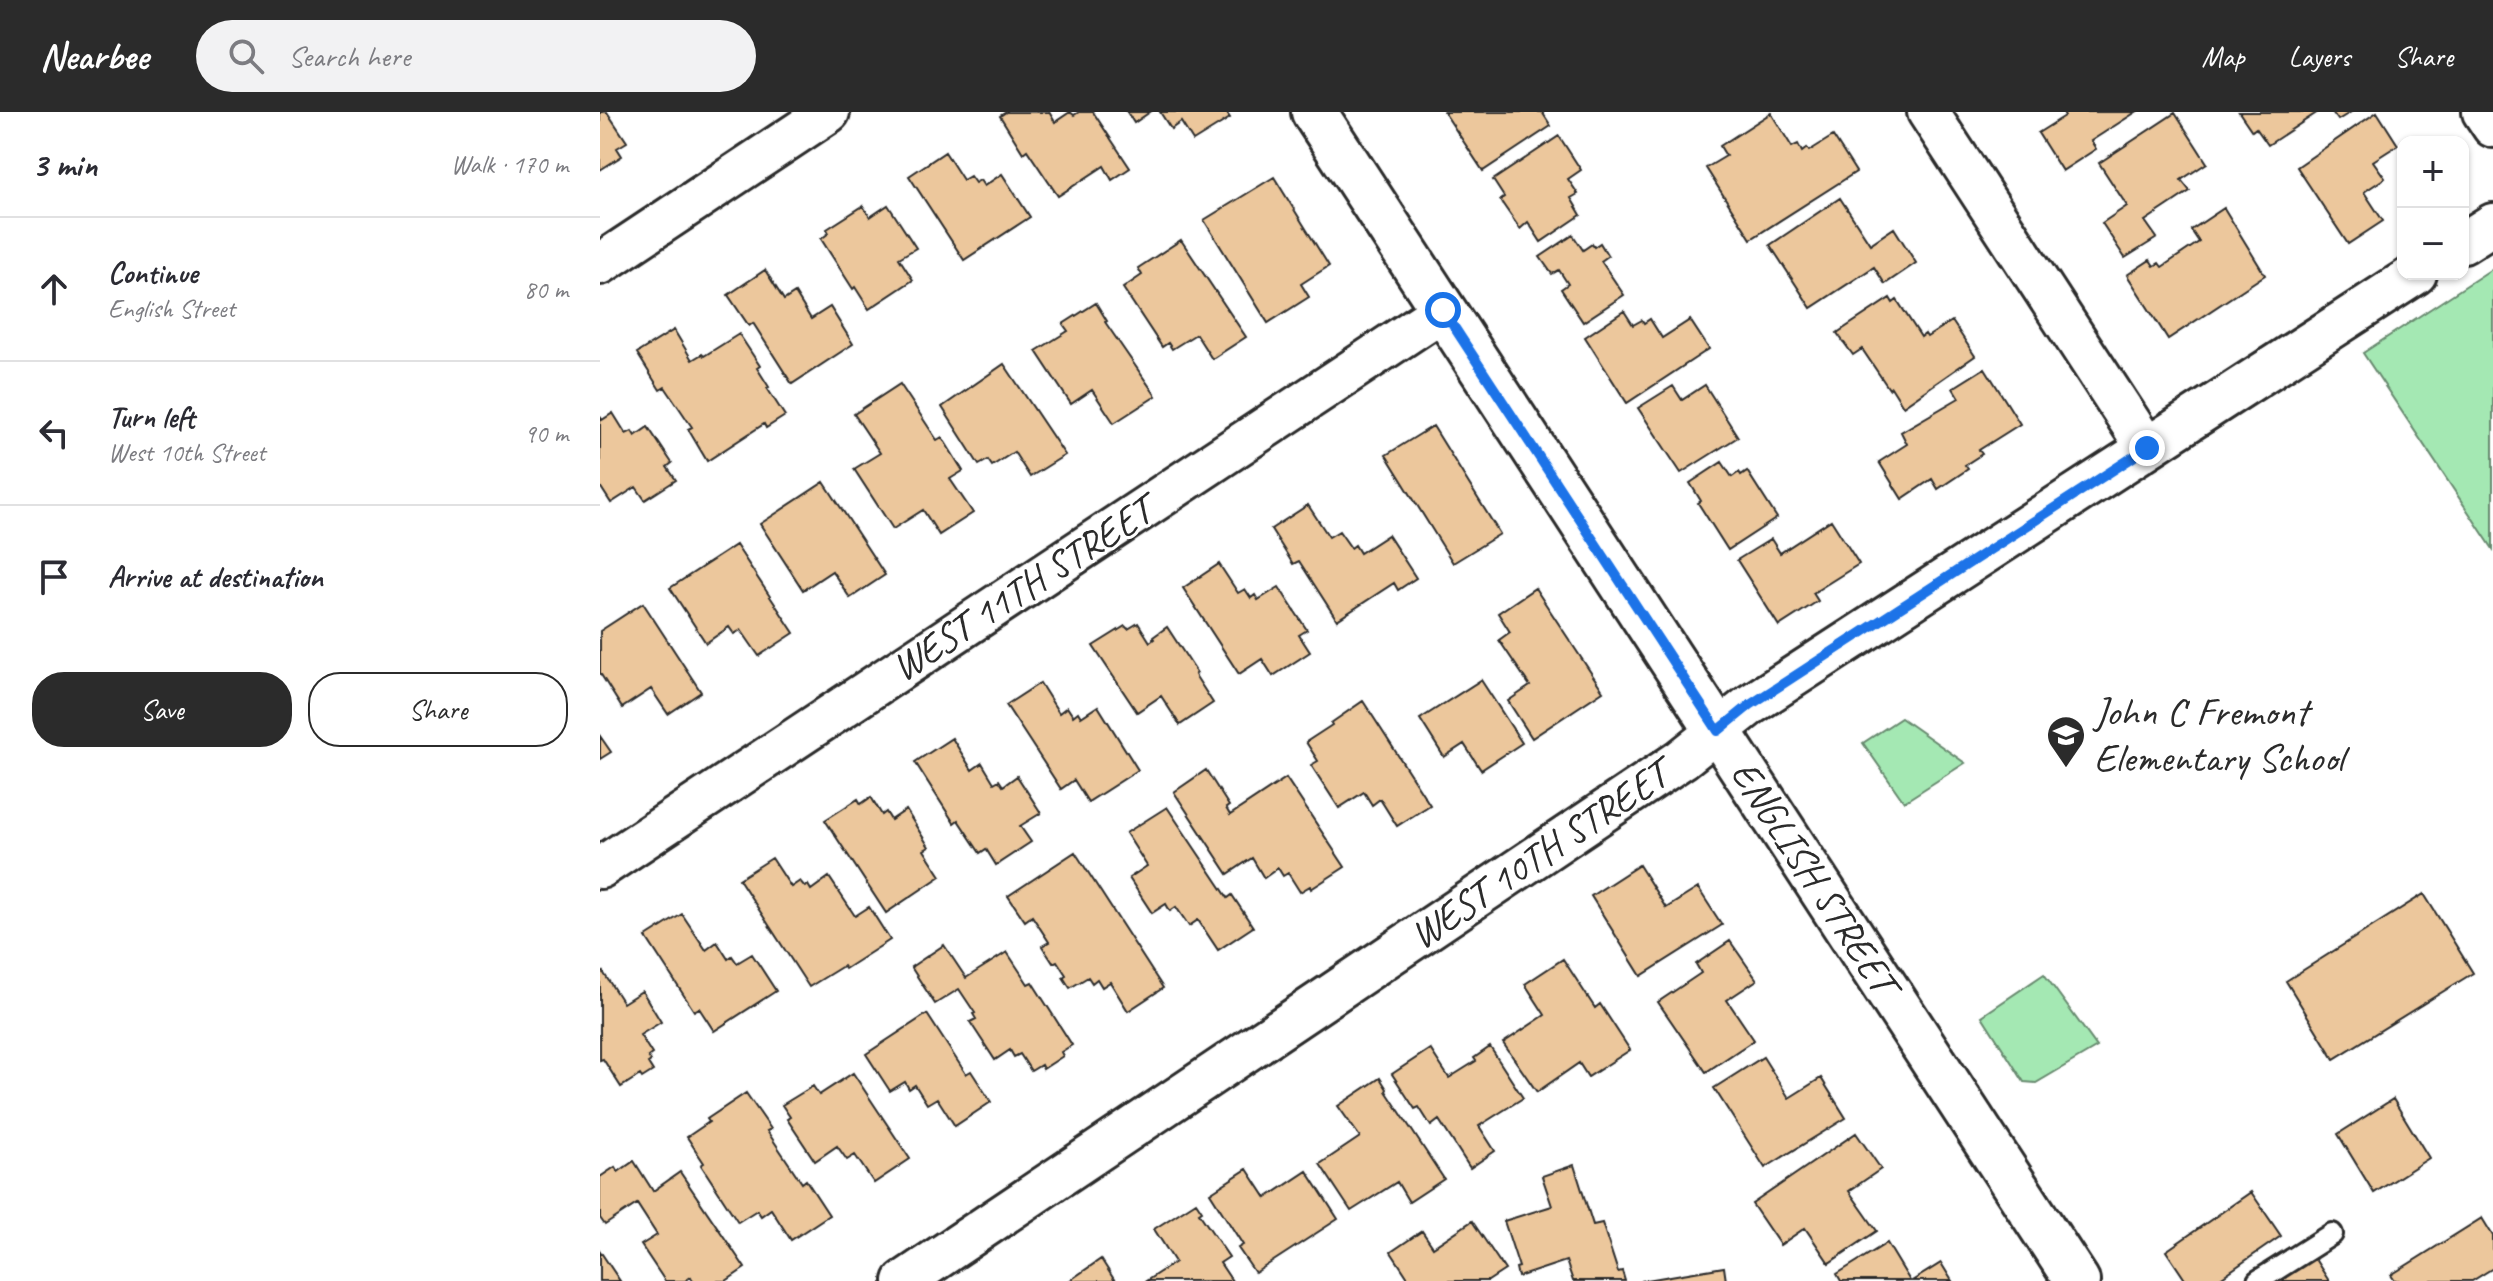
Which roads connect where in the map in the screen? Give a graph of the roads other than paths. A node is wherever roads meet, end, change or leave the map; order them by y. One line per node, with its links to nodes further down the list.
1 (829, 112): 8 (street)
2 (1314, 112): 10 (street, ENGLISH STREET)
3 (1928, 112): 11 (street)
4 (2483, 112): 5 (street)
5 (2493, 127)
6 (2493, 224): 7 (street)
7 (2469, 239)
8 (600, 264)
9 (2407, 280): 11 (street, WEST 10TH STREET)
10 (1443, 310): 12 (street, ENGLISH STREET); 13 (street, WEST 11TH STREET)
11 (2147, 448): 12 (street, WEST 10TH STREET)
12 (1718, 731): 15 (street, WEST 10TH STREET); 16 (street, ENGLISH STREET)
13 (600, 868)
14 (2332, 1234): 17 (lane)
15 (904, 1281)
16 (2077, 1281)
17 (2258, 1281)

